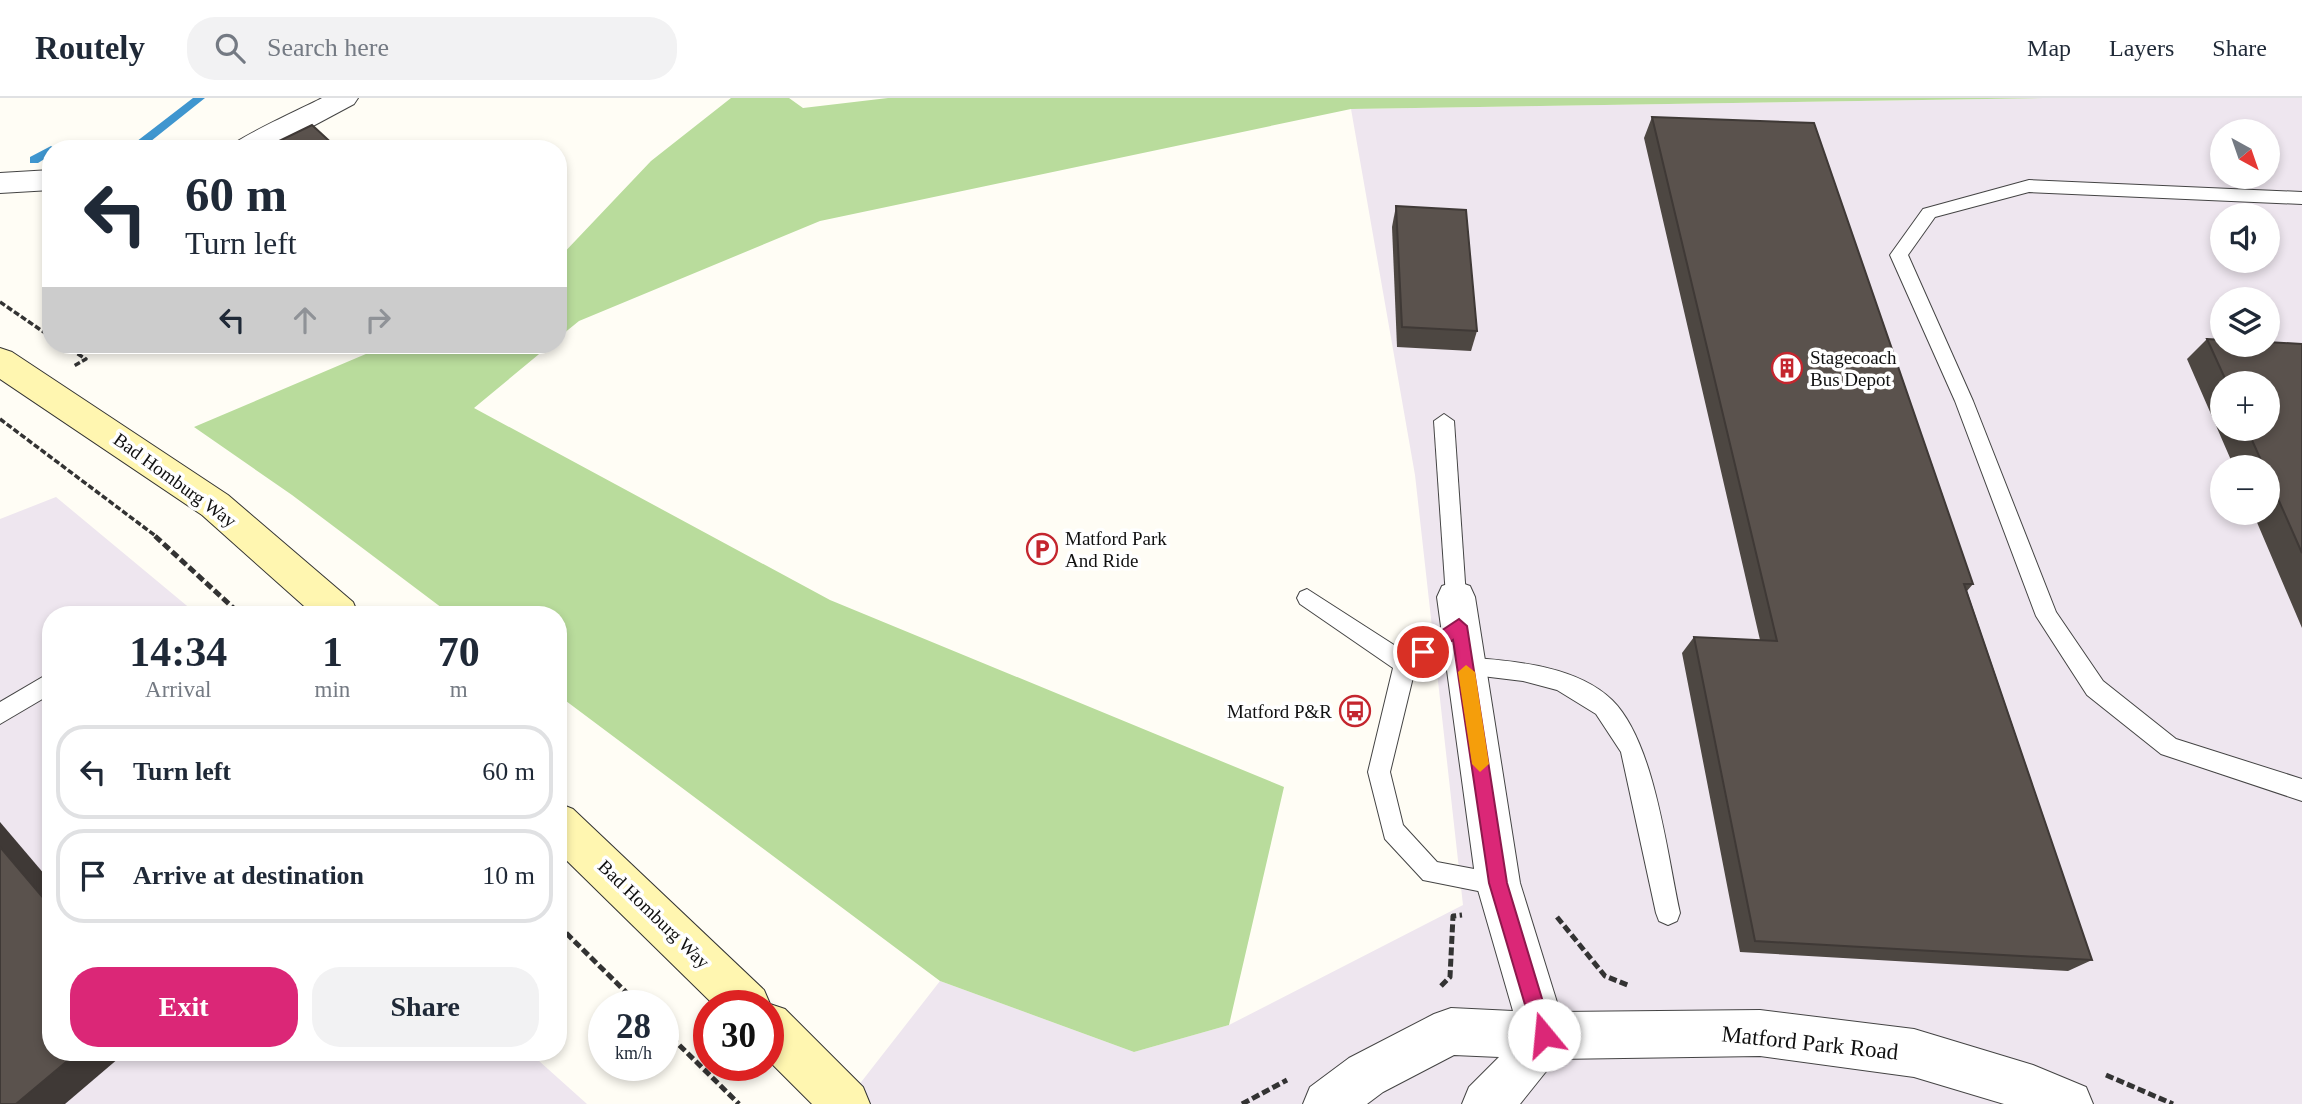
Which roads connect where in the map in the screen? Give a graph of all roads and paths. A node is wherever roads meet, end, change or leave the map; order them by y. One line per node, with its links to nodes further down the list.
1 (344, 98): 2 (street)
2 (264, 140)
3 (42, 181): 4 (street)
4 (0, 183)
5 (2302, 198): 19 (lane)
6 (0, 302): 7 (path)
7 (42, 331)
8 (0, 361): 13 (main road, Bad Homburg Way)
9 (0, 419): 12 (path)
10 (1444, 421): 14 (lane)
11 (1307, 597): 15 (lane)
12 (231, 606)
13 (330, 606)
14 (1457, 612): 15 (lane); 16 (street)
15 (1405, 664): 21 (lane)
16 (1465, 666): 21 (street); 22 (lane)
17 (42, 688): 18 (lane)
18 (0, 714)
19 (2302, 790)
20 (567, 832): 25 (main road, Bad Homburg Way)
21 (1498, 883): 26 (street)
22 (1668, 913)
23 (567, 934): 24 (path)
24 (624, 990)
25 (731, 990)
26 (1544, 1035): 29 (street, Matford Park Road); 33 (street); 34 (street, Matford Park Road)
27 (784, 1042): 31 (main road)
28 (679, 1045): 30 (path)
29 (1311, 1089): 32 (path)
30 (739, 1104)
31 (846, 1104)
32 (1242, 1104)
33 (1486, 1104)
34 (2069, 1104)

